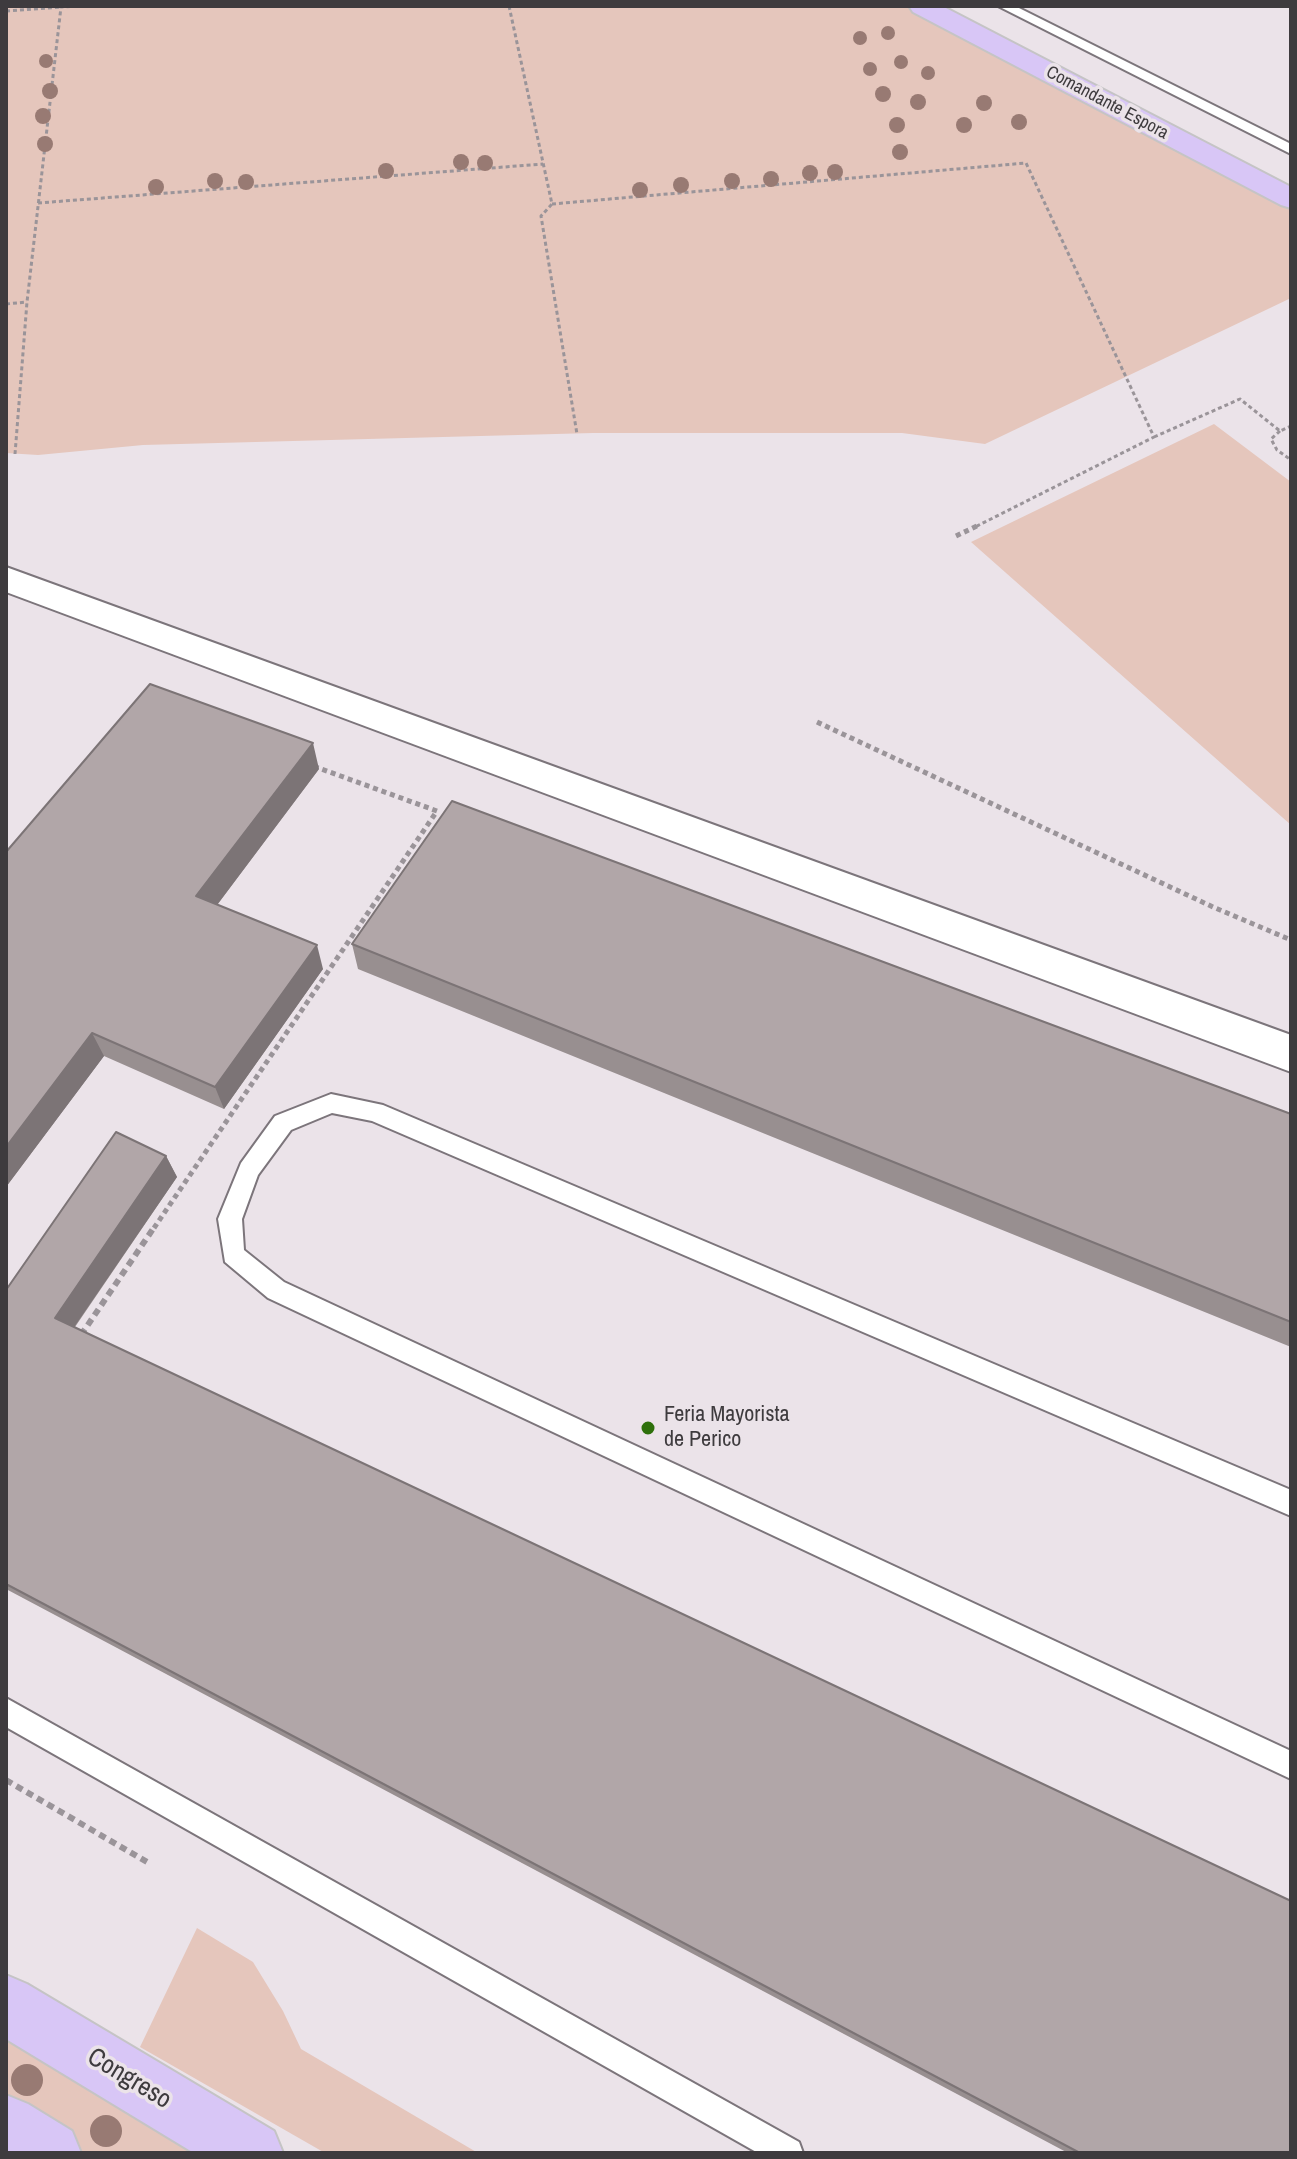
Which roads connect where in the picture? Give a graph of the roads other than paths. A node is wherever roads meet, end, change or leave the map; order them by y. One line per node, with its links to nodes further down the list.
1 (922, 6): 6 (main road, Comandante Espora)
2 (960, 6): 5 (main road, Comandante Espora)
3 (1005, 6): 4 (lane)
4 (1291, 150)
5 (1291, 178)
6 (1291, 199)
7 (6, 579): 8 (street)
8 (1291, 1054)
9 (1291, 1503): 11 (lane)
10 (6, 1712): 16 (lane)
11 (1291, 1765)
12 (6, 2005): 15 (main road, Congreso)
13 (6, 2126): 14 (main road)
14 (50, 2153)
15 (252, 2153)
16 (788, 2153)

